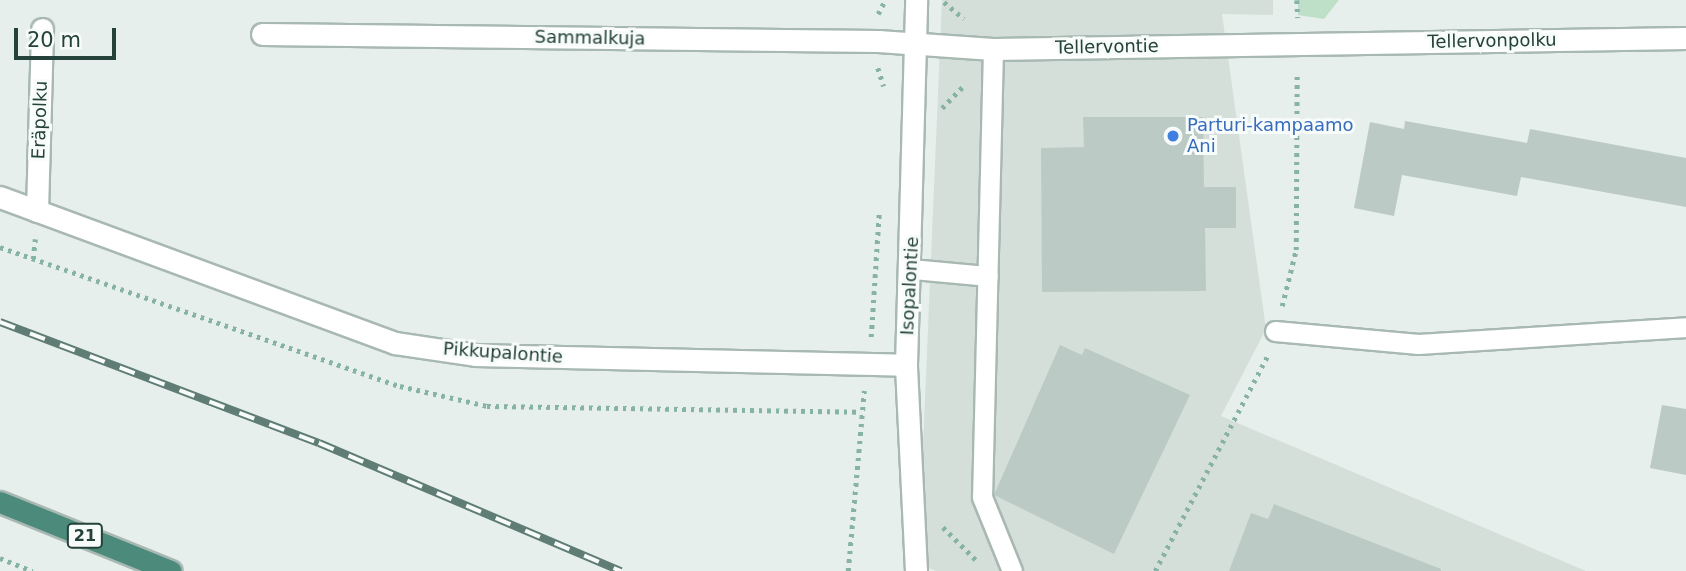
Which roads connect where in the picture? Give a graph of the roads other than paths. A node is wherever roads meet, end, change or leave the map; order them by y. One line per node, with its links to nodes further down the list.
1 (916, 0): 6 (street, Isopalontie)
2 (43, 29): 9 (street, Eräpolku)
3 (262, 34): 6 (street, Sammalkuja)
4 (1686, 38): 5 (street, Tellervonpolku)
5 (1297, 43): 7 (street, Tellervontie)
6 (917, 45): 7 (street, Tellervontie); 10 (street, Isopalontie)
7 (993, 48): 11 (lane)
8 (0, 197): 9 (street, Pikkupalontie)
9 (37, 211): 14 (street, Pikkupalontie)
10 (912, 269): 11 (lane); 14 (street, Isopalontie)
11 (988, 276): 18 (lane)
12 (1686, 327): 13 (lane)
13 (1275, 331)
14 (906, 365): 17 (street, Isopalontie)
15 (0, 502): 16 (highway, 21)
16 (171, 571)
17 (916, 571)
18 (1012, 571)

